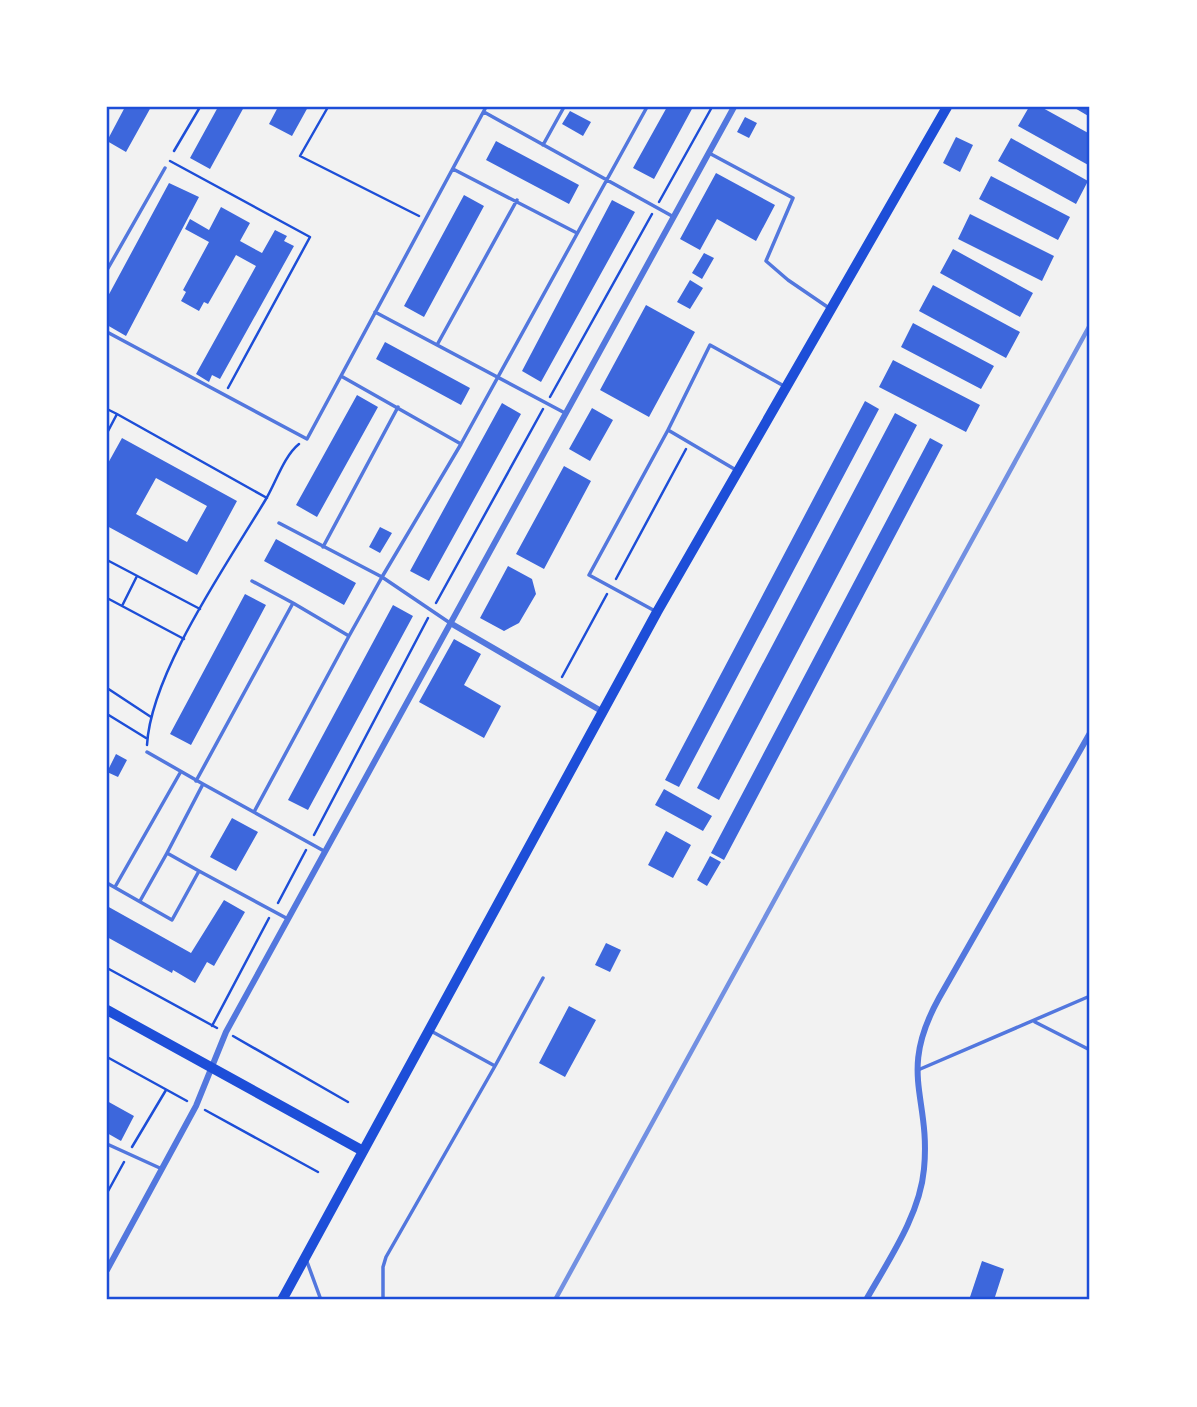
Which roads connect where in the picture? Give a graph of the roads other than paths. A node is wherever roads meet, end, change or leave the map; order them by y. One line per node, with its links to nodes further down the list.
1 (486, 107): 6 (lane)
2 (564, 107): 7 (lane)
3 (646, 107): 11 (lane)
4 (734, 107): 8 (street)
5 (947, 107): 16 (main road)
6 (484, 112): 7 (lane); 10 (lane)
7 (543, 145): 11 (lane)
8 (709, 153): 13 (street); 16 (lane)
9 (165, 168): 15 (lane)
10 (453, 169): 12 (lane); 17 (lane)
11 (607, 179): 13 (lane); 14 (lane)
12 (517, 200): 14 (lane); 19 (lane)
13 (674, 217): 24 (street)
14 (575, 232): 21 (lane)
15 (107, 270)
16 (829, 308): 22 (main road)
17 (375, 312): 19 (lane); 20 (lane)
18 (107, 332): 20 (lane)
19 (437, 345): 21 (lane)
20 (341, 376): 23 (lane)
21 (498, 376): 24 (lane); 26 (lane)
22 (784, 386): 25 (lane); 27 (main road)
23 (398, 407): 26 (lane); 29 (lane)
24 (567, 414): 34 (street)
25 (668, 430): 27 (lane); 33 (lane)
26 (461, 444): 30 (lane)
27 (736, 470): 33 (main road)
28 (279, 523): 29 (lane)
29 (324, 547): 30 (lane)
30 (382, 578): 34 (lane); 35 (lane)
31 (252, 581): 32 (lane)
32 (293, 603): 35 (lane); 40 (lane)
33 (656, 612): 36 (main road)
34 (452, 624): 36 (street); 43 (street)
35 (349, 636): 42 (lane)
36 (603, 712): 54 (main road)
37 (1090, 733): 58 (street)
38 (146, 752): 39 (lane)
39 (180, 773): 40 (lane); 47 (lane)
40 (196, 781): 41 (lane)
41 (203, 785): 42 (lane); 44 (lane)
42 (254, 812): 43 (lane)
43 (326, 851): 49 (street)
44 (167, 853): 45 (lane); 48 (lane)
45 (199, 871): 48 (lane); 49 (lane)
46 (107, 883): 47 (lane)
47 (115, 887): 48 (lane)
48 (141, 901)
49 (288, 919): 57 (street)
50 (542, 978): 56 (lane)
51 (1090, 996): 53 (lane)
52 (107, 1010): 57 (main road)
53 (1035, 1022): 55 (lane); 58 (lane)
54 (429, 1030): 56 (lane); 60 (main road)
55 (1090, 1051)
56 (495, 1066): 66 (lane)
57 (211, 1068): 60 (main road); 61 (street)
58 (916, 1071): 67 (street)
59 (107, 1144): 61 (lane)
60 (363, 1151): 62 (main road)
61 (162, 1169): 63 (street)
62 (305, 1257): 64 (main road); 65 (lane)
63 (107, 1270)
64 (282, 1300)
65 (321, 1300)
66 (383, 1300)
67 (866, 1300)

